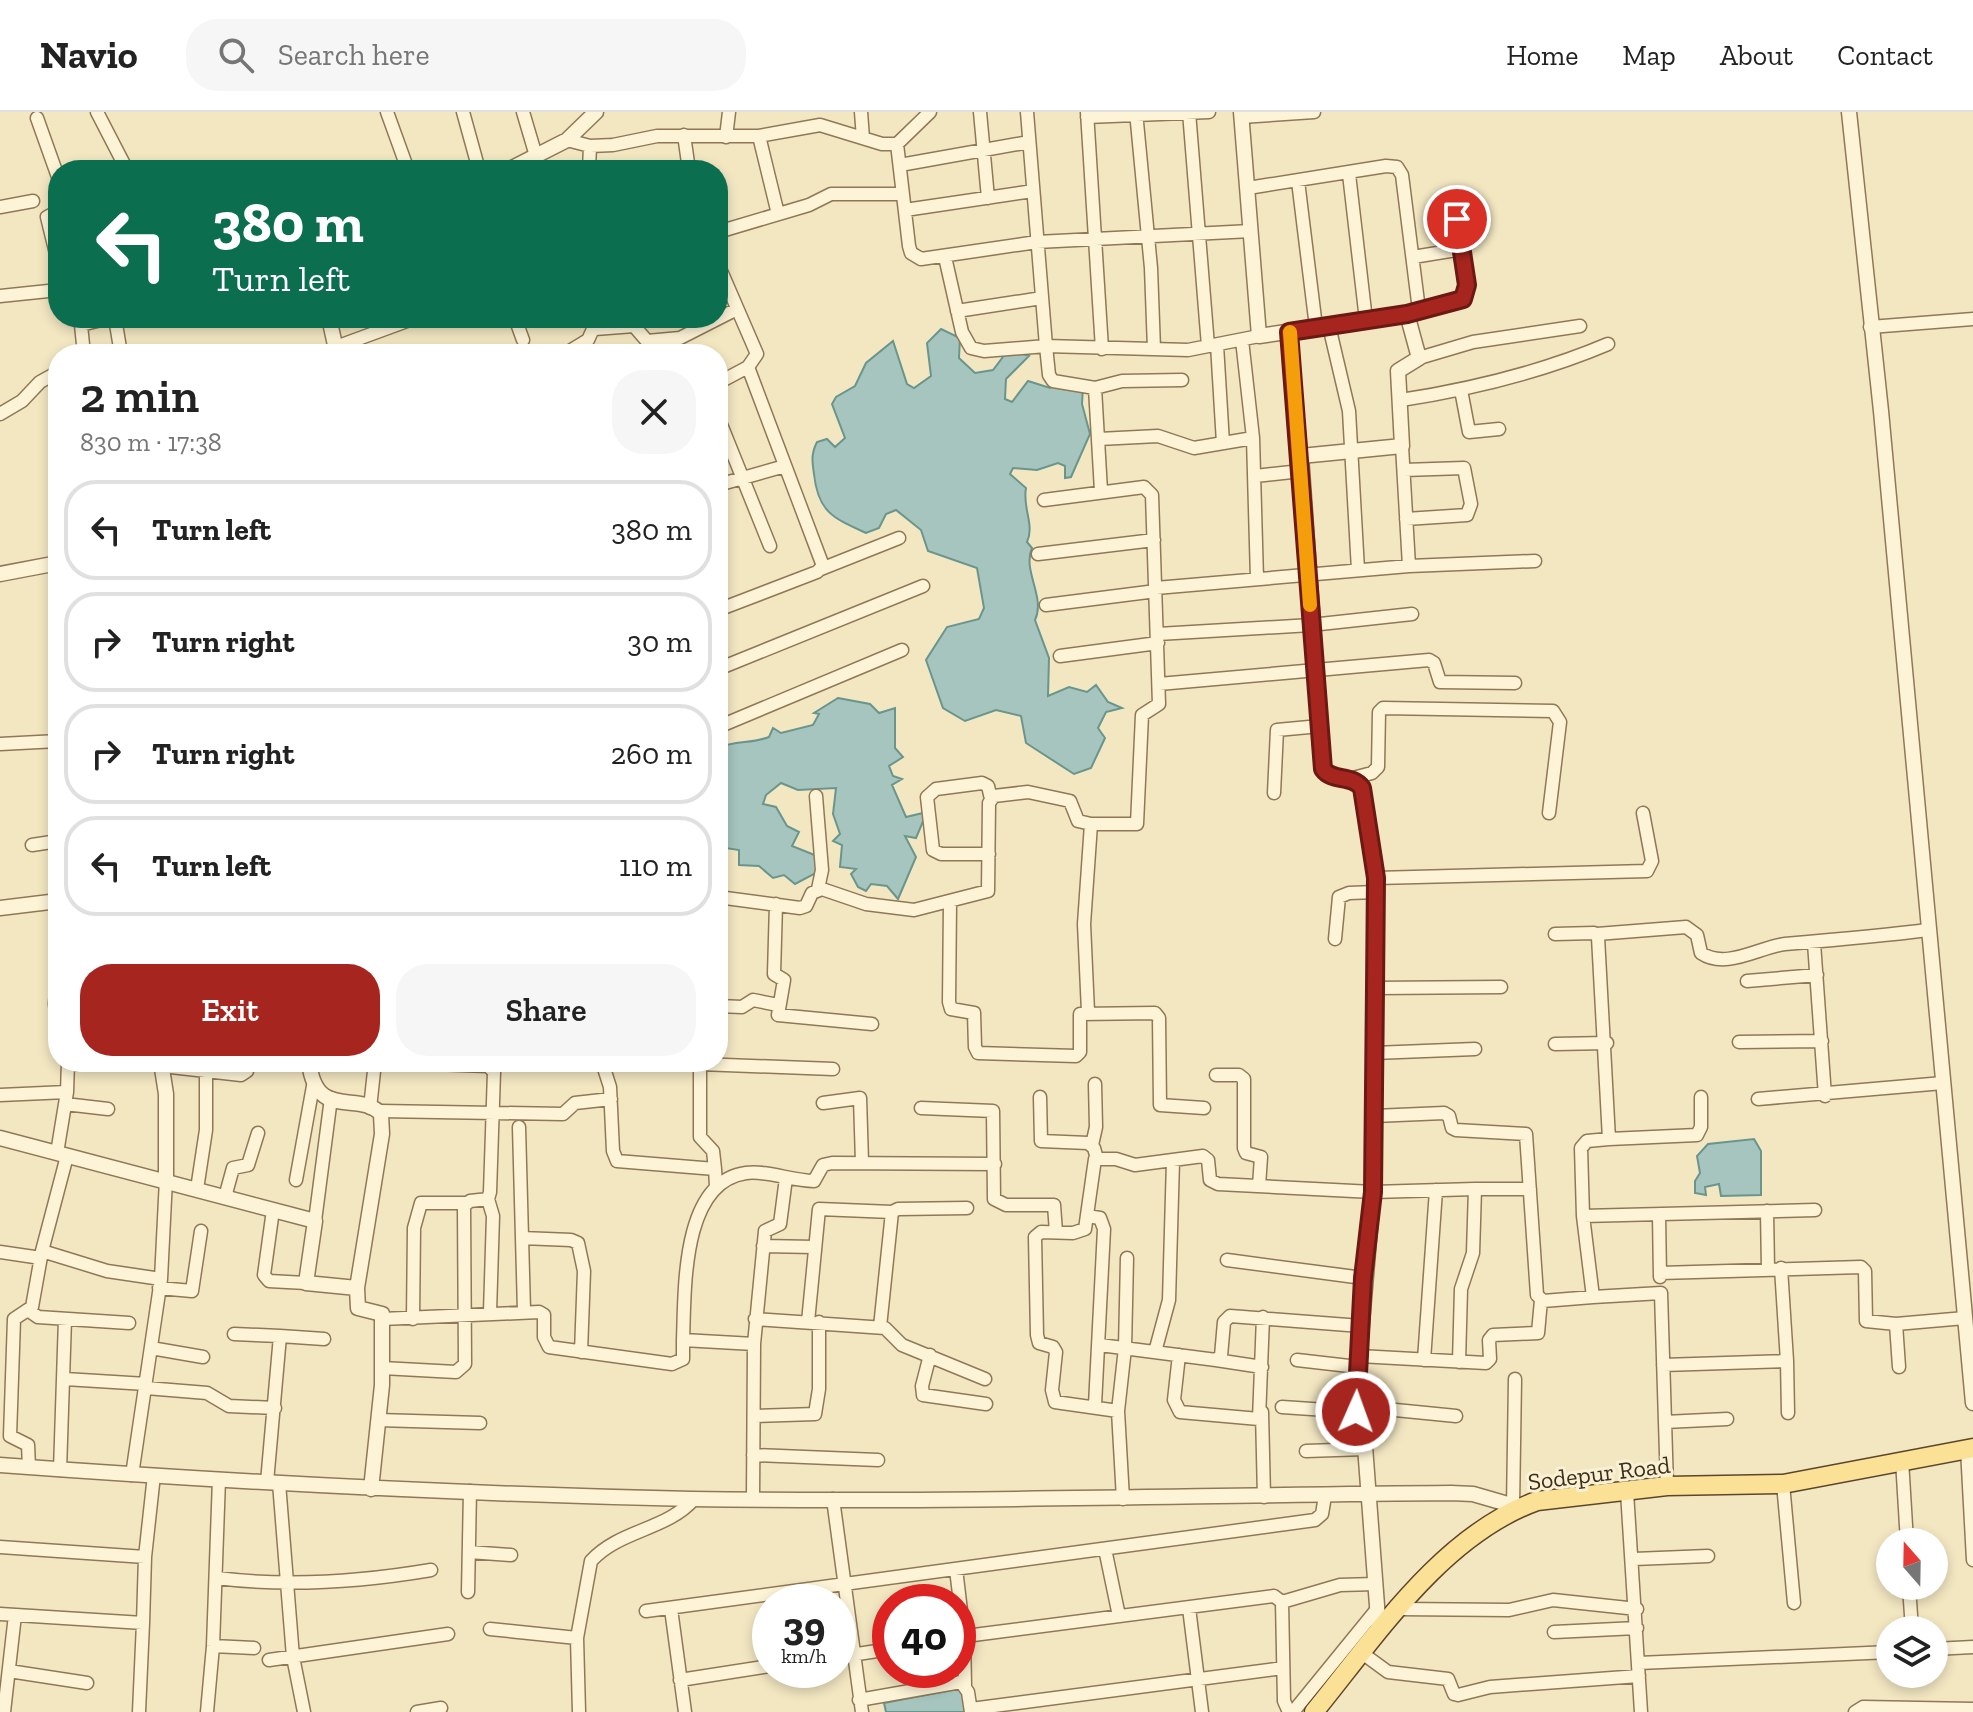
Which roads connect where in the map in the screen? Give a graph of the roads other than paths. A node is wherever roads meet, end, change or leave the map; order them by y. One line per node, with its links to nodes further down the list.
1 (97, 112): 30 (street)
2 (387, 112): 31 (street)
3 (463, 112): 32 (street)
4 (523, 112): 28 (street)
5 (596, 112): 23 (street)
6 (729, 112): 21 (street)
7 (861, 112): 22 (street)
8 (930, 112): 25 (street)
9 (980, 112): 27 (street)
10 (1027, 112): 24 (street)
11 (1209, 112): 15 (street)
12 (1314, 112): 17 (street)
13 (1849, 112): 69 (street)
14 (1136, 113): 15 (street); 16 (street); 51 (street)
15 (1189, 113): 50 (street)
16 (1087, 115): 52 (street)
17 (1241, 115): 39 (street)
18 (37, 118): 29 (street)
19 (684, 135): 21 (street); 26 (street); 35 (street)
20 (759, 136): 21 (street); 22 (street); 46 (street)
21 (726, 137)
22 (863, 138): 25 (street)
23 (567, 140): 26 (street); 28 (street)
24 (1029, 142): 27 (street); 40 (street)
25 (897, 144): 36 (street)
26 (590, 146): 34 (street)
27 (983, 151): 36 (street); 42 (street)
28 (536, 156): 33 (street)
29 (52, 160)
30 (122, 160)
31 (404, 160)
32 (476, 160)
33 (528, 160)
34 (589, 160)
35 (688, 160)
36 (900, 165): 41 (street)
37 (1349, 174): 38 (street); 56 (street); 66 (street)
38 (1298, 181): 39 (street); 67 (street)
39 (1248, 188): 49 (street)
40 (1033, 191): 42 (street); 53 (street)
41 (903, 194): 45 (street); 46 (street)
42 (988, 198): 45 (street)
43 (33, 201): 44 (street)
44 (0, 207)
45 (905, 210): 55 (street)
46 (778, 214): 48 (street)
47 (1457, 219): 54 (street)
48 (728, 229)
49 (1251, 231): 50 (street); 75 (street)
50 (1200, 233): 51 (street); 81 (street)
51 (1147, 235): 52 (street); 83 (street)
52 (1096, 237): 53 (street); 82 (street)
53 (1037, 242): 55 (street); 60 (street)
54 (1462, 249): 56 (street); 63 (street)
55 (945, 257): 62 (street)
56 (1413, 257): 63 (street)
57 (48, 291): 59 (street)
58 (728, 291): 61 (street)
59 (0, 296)
60 (1042, 298): 62 (street); 80 (street)
61 (735, 310): 64 (street); 85 (street)
62 (957, 311): 80 (street)
63 (1413, 312): 66 (street); 84 (street)
64 (728, 313)
65 (1973, 319): 69 (street)
66 (1366, 320): 67 (street)
67 (1322, 326): 74 (street); 99 (street)
68 (1580, 326): 84 (street)
69 (1870, 327): 155 (street)
70 (391, 328): 78 (street)
71 (519, 328): 76 (street)
72 (636, 328): 73 (street)
73 (698, 328)
74 (1289, 332): 75 (street); 100 (street)
75 (1259, 336): 77 (street)
76 (523, 340)
77 (1242, 340): 81 (street); 94 (street)
78 (352, 344)
79 (1608, 344): 90 (street)
80 (1046, 346): 82 (street); 89 (street)
81 (1213, 346): 83 (street); 97 (street)
82 (1102, 349): 83 (street)
83 (1154, 349)
84 (1419, 358): 91 (street)
85 (748, 367): 86 (street); 101 (street)
86 (728, 378)
87 (48, 379): 92 (street)
88 (1182, 380): 89 (street)
89 (1095, 388): 95 (street)
90 (1461, 390): 91 (street); 93 (street)
91 (1401, 400): 98 (street)
92 (0, 414)
93 (1499, 429)
94 (1253, 438): 97 (street); 103 (street)
95 (1099, 439): 97 (street); 106 (street)
96 (728, 440): 104 (street)
97 (1223, 443)
98 (1402, 446): 99 (street); 102 (street)
99 (1351, 451): 100 (street); 117 (street)
100 (1301, 464): 103 (street); 119 (street)
101 (785, 466): 104 (street); 116 (street)
102 (1404, 470): 108 (street); 108 (street)
103 (1255, 476): 120 (street)
104 (745, 478): 105 (street); 111 (street)
105 (728, 482)
106 (1101, 491): 107 (street); 110 (street)
107 (1044, 500)
108 (1406, 519): 115 (street)
109 (899, 538): 116 (street)
110 (1154, 540): 112 (street); 122 (street)
111 (770, 546)
112 (1038, 554)
113 (1535, 561): 115 (street)
114 (48, 565): 118 (street)
115 (1409, 566): 117 (street)
116 (821, 569): 124 (street)
117 (1358, 570): 119 (street)
118 (0, 574)
119 (1308, 575): 120 (street); 126 (street)
120 (1257, 579): 122 (street)
121 (923, 586): 130 (street)
122 (1156, 589): 123 (street); 127 (street)
123 (1046, 605)
124 (728, 606)
125 (1412, 614): 126 (street)
126 (1311, 625): 127 (street); 131 (street)
127 (1158, 639): 129 (street); 133 (street)
128 (902, 650): 134 (street)
129 (1060, 656)
130 (728, 665)
131 (1315, 670): 132 (street); 133 (street); 135 (street)
132 (1515, 683)
133 (1159, 684): 144 (street)
134 (728, 723)
135 (1320, 726): 138 (street); 139 (street)
136 (48, 742): 137 (street)
137 (0, 744)
138 (1349, 779): 142 (street); 148 (street)
139 (1274, 793)
140 (816, 796): 149 (street)
141 (991, 799): 144 (street); 147 (street); 147 (street)
142 (1549, 813)
143 (1643, 813): 148 (street)
144 (1091, 824): 166 (street)
145 (48, 843): 146 (street)
146 (32, 845)
147 (989, 854): 152 (street)
148 (1376, 885): 158 (street); 163 (street)
149 (818, 889): 152 (street); 153 (street)
150 (728, 898): 153 (street)
151 (48, 902): 154 (street)
152 (950, 903): 166 (street)
153 (776, 904): 164 (street)
154 (0, 908)
155 (1928, 930): 159 (street); 185 (street)
156 (1555, 934): 157 (street)
157 (1597, 934): 159 (street); 170 (street)
158 (1335, 939)
159 (1814, 943): 160 (street)
160 (1817, 975): 161 (street); 168 (street)
161 (1747, 981)
162 (1501, 987): 163 (street)
163 (1375, 988): 173 (street)
164 (778, 1005): 165 (street); 167 (street)
165 (728, 1006)
166 (1088, 1012): 198 (street)
167 (872, 1024)
168 (1822, 1041): 169 (street); 189 (street)
169 (1739, 1042)
170 (1607, 1043): 171 (street); 206 (street)
171 (1555, 1044)
172 (1475, 1049): 173 (street)
173 (1374, 1053): 202 (street)
174 (728, 1064): 175 (street)
175 (833, 1069)
176 (68, 1072): 192 (street)
177 (163, 1072): 215 (street)
178 (207, 1072): 219 (street)
179 (311, 1072): 187 (street)
180 (376, 1072): 200 (street)
181 (494, 1072): 201 (street)
182 (604, 1072): 194 (street)
183 (700, 1072): 213 (street)
184 (1216, 1075): 218 (street)
185 (1943, 1083): 189 (street); 259 (street)
186 (1095, 1084): 207 (street)
187 (313, 1086): 193 (street); 216 (street)
188 (0, 1095): 192 (street)
189 (1825, 1096): 195 (street)
190 (1040, 1097): 207 (street)
191 (1701, 1097): 206 (street)
192 (66, 1098): 199 (street); 208 (street)
193 (331, 1098): 200 (street); 235 (street)
194 (611, 1099): 201 (street); 213 (street)
195 (1758, 1099)
196 (823, 1103): 211 (street)
197 (921, 1108): 212 (street)
198 (1204, 1108)
199 (108, 1109)
200 (375, 1109): 201 (street); 250 (street)
201 (492, 1111): 225 (street)
202 (1374, 1116): 221 (street); 223 (street)
203 (519, 1127): 238 (street)
204 (258, 1133): 224 (street)
205 (0, 1138): 208 (street)
206 (1609, 1139): 234 (street)
207 (1092, 1145): 209 (street)
208 (62, 1154): 215 (street); 242 (street)
209 (1097, 1159): 210 (street); 233 (street)
210 (1173, 1161): 218 (street); 278 (street)
211 (862, 1162): 212 (street); 214 (street)
212 (995, 1164): 237 (street)
213 (715, 1169): 217 (street)
214 (786, 1178): 217 (street); 239 (street)
215 (166, 1179): 219 (street); 248 (street)
216 (296, 1180)
217 (716, 1186): 272 (street)
218 (1259, 1186): 223 (street)
219 (197, 1189): 224 (street)
220 (1475, 1189): 221 (street); 222 (street); 287 (street)
221 (1530, 1189): 253 (street)
222 (1436, 1190): 223 (street); 284 (street)
223 (1373, 1192): 247 (street)
224 (225, 1197): 228 (street)
225 (488, 1199): 226 (street); 256 (street)
226 (466, 1203): 257 (street); 262 (street)
227 (967, 1208): 231 (street)
228 (273, 1210): 235 (street); 249 (street)
229 (1815, 1210): 230 (street)
230 (1767, 1211): 232 (street); 245 (street)
231 (892, 1212): 240 (street); 268 (street)
232 (1659, 1215): 234 (street); 246 (street)
233 (1087, 1216): 237 (street); 274 (street)
234 (1583, 1216): 252 (street)
235 (315, 1221): 249 (street)
236 (201, 1231): 248 (street)
237 (1056, 1232): 298 (street)
238 (522, 1238): 255 (street); 277 (street)
239 (763, 1246): 240 (street); 263 (street)
240 (814, 1247): 264 (street)
241 (0, 1252): 242 (street)
242 (41, 1254): 248 (street); 254 (street)
243 (1127, 1258): 276 (street)
244 (1227, 1260): 247 (street)
245 (1775, 1268): 246 (street); 266 (street); 285 (street)
246 (1660, 1273): 251 (street)
247 (1363, 1278): 267 (street)
248 (160, 1283): 275 (street)
249 (306, 1283): 250 (street)
250 (357, 1288): 261 (street)
251 (1661, 1293): 252 (street); 288 (street)
252 (1593, 1297): 253 (street)
253 (1541, 1300): 287 (street)
254 (28, 1310): 260 (street); 305 (street)
255 (524, 1311): 256 (street); 277 (street)
256 (490, 1312): 257 (street)
257 (467, 1315): 262 (street); 291 (street)
258 (1263, 1317): 267 (street); 282 (street); 289 (street)
259 (1965, 1318): 266 (street); 296 (street)
260 (65, 1319): 265 (street); 292 (street)
261 (382, 1319): 262 (street); 291 (street)
262 (413, 1319)
263 (755, 1319): 264 (street); 273 (street)
264 (814, 1322): 268 (street); 306 (street)
265 (129, 1323)
266 (1896, 1324): 290 (street)
267 (1361, 1326): 286 (street)
268 (880, 1327): 279 (street)
269 (234, 1334): 270 (street)
270 (280, 1336): 271 (street); 300 (street)
271 (324, 1339)
272 (683, 1340): 273 (street); 277 (street)
273 (754, 1344): 306 (street)
274 (1100, 1345): 276 (street); 298 (street)
275 (151, 1348): 281 (street); 295 (street)
276 (1125, 1348): 278 (street); 303 (street)
277 (581, 1352)
278 (1155, 1352): 280 (street)
279 (930, 1355): 293 (street); 297 (street)
280 (1179, 1355): 282 (street); 302 (street)
281 (203, 1357)
282 (1216, 1360): 289 (street)
283 (1297, 1360): 286 (street)
284 (1424, 1360): 286 (street); 287 (street)
285 (1787, 1361): 288 (street); 304 (street)
286 (1358, 1362): 301 (street)
287 (1459, 1362)
288 (1663, 1365): 310 (street)
289 (1262, 1367): 302 (street)
290 (1899, 1367)
291 (382, 1368): 309 (street)
292 (65, 1379): 295 (street); 320 (street)
293 (985, 1379)
294 (1515, 1379): 337 (street)
295 (146, 1386): 300 (street); 321 (street)
296 (1973, 1403)
297 (986, 1404)
298 (1095, 1405): 303 (street)
299 (1282, 1407): 301 (street)
300 (275, 1408): 324 (street)
301 (1355, 1409): 307 (street); 312 (street)
302 (1262, 1410): 332 (street)
303 (1118, 1411): 336 (street)
304 (1788, 1413)
305 (6, 1415): 319 (street)
306 (754, 1416): 315 (street)
307 (1456, 1416)
308 (1727, 1419): 310 (street)
309 (378, 1420): 311 (street); 327 (street)
310 (1665, 1422): 326 (street)
311 (480, 1423)
312 (1365, 1449): 314 (street); 330 (street)
313 (1970, 1449): 317 (main road, Sodepur Road); 346 (street)
314 (1306, 1451)
315 (753, 1455): 316 (street); 333 (street)
316 (878, 1460)
317 (1902, 1460): 325 (main road, Sodepur Road); 338 (street)
318 (0, 1465): 319 (street)
319 (29, 1467): 320 (street)
320 (60, 1470): 321 (street)
321 (132, 1475): 322 (street)
322 (154, 1475): 323 (street); 344 (street)
323 (219, 1479): 324 (street); 349 (street)
324 (273, 1483): 327 (street); 350 (street)
325 (1783, 1484): 326 (main road, Sodepur Road); 357 (street)
326 (1667, 1486): 329 (main road, Sodepur Road)
327 (371, 1489): 328 (street)
328 (470, 1491): 334 (street); 341 (street)
329 (1627, 1492): 337 (main road, Sodepur Road); 345 (street)
330 (1367, 1494): 331 (street); 337 (street); 353 (street)
331 (1325, 1496): 332 (street); 340 (street)
332 (1264, 1497): 336 (street)
333 (753, 1498): 334 (street); 335 (street)
334 (694, 1499): 374 (street)
335 (833, 1499): 336 (street); 351 (street)
336 (1123, 1499)
337 (1516, 1507): 361 (main road, Sodepur Road)
338 (1906, 1528)
339 (0, 1547): 344 (street)
340 (1105, 1549): 347 (street); 366 (street)
341 (469, 1552): 342 (street); 354 (street)
342 (511, 1555)
343 (1708, 1556): 345 (street)
344 (145, 1557): 367 (street)
345 (1634, 1559): 362 (street)
346 (1973, 1560)
347 (956, 1569): 351 (street); 352 (street)
348 (431, 1570): 350 (street)
349 (217, 1578): 350 (street); 375 (street)
350 (286, 1584): 381 (street)
351 (842, 1584)
352 (957, 1584)
353 (1375, 1584): 356 (street); 360 (street)
354 (468, 1592)
355 (752, 1597): 359 (street)
356 (1282, 1602): 358 (street); 383 (street)
357 (1794, 1603)
358 (1189, 1608): 366 (street); 387 (street)
359 (671, 1609): 363 (street); 388 (street)
360 (1377, 1609): 370 (street); 407 (street)
361 (1399, 1609): 362 (street); 370 (main road, Sodepur Road)
362 (1637, 1609): 368 (street)
363 (646, 1611)
364 (0, 1614): 365 (street)
365 (15, 1615): 367 (street); 386 (street)
366 (1119, 1616): 373 (street)
367 (143, 1623): 400 (street)
368 (1637, 1628): 371 (street); 385 (street)
369 (490, 1629): 374 (street)
370 (1379, 1632): 379 (main road, Sodepur Road)
371 (1554, 1632)
372 (448, 1634): 381 (street)
373 (976, 1635)
374 (577, 1638): 404 (street)
375 (213, 1646): 377 (street); 401 (street)
376 (1973, 1647): 378 (street)
377 (254, 1648)
378 (1948, 1648)
379 (1362, 1653): 385 (street); 398 (main road, Sodepur Road)
380 (1876, 1653): 385 (street)
381 (293, 1657): 382 (street); 402 (street)
382 (269, 1660)
383 (1283, 1668): 387 (street); 407 (street)
384 (752, 1669): 388 (street)
385 (1639, 1670): 408 (street)
386 (9, 1671): 389 (street); 399 (street)
387 (1198, 1679): 395 (street); 406 (street)
388 (680, 1680): 405 (street)
389 (87, 1683)
390 (932, 1688): 392 (street)
391 (966, 1688): 395 (street)
392 (861, 1706)
393 (441, 1708): 403 (street)
394 (1973, 1709): 397 (street)
395 (971, 1710)
396 (1869, 1710): 397 (street); 409 (street)
397 (1916, 1710)
398 (1318, 1711)
399 (4, 1712)
400 (139, 1712)
401 (207, 1712)
402 (304, 1712)
403 (417, 1712)
404 (579, 1712)
405 (685, 1712)
406 (1202, 1712)
407 (1291, 1712)
408 (1641, 1712)
409 (1855, 1712)

